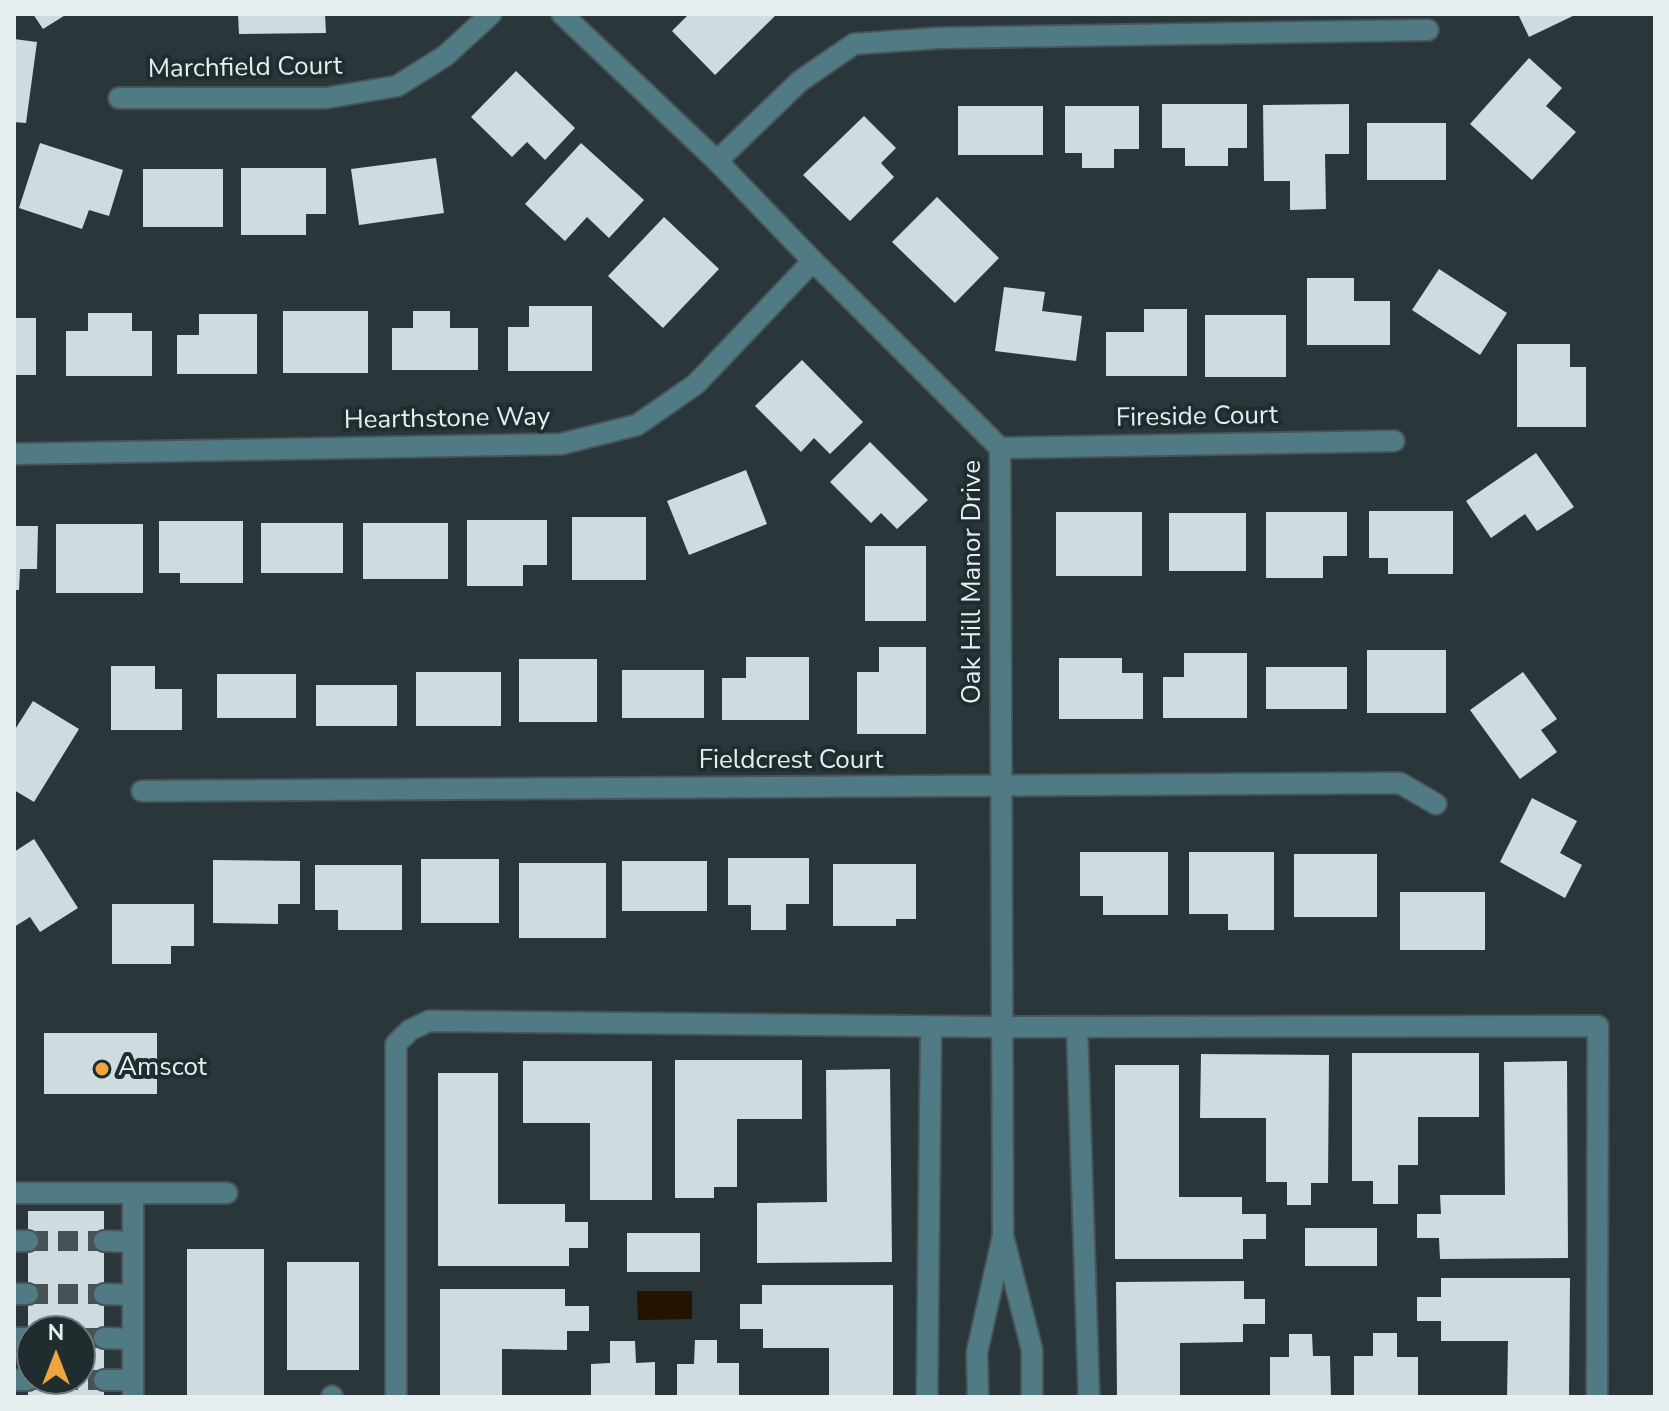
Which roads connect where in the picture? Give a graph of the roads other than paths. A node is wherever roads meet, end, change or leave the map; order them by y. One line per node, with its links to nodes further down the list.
1 (491, 14): 4 (street, Marchfield Court)
2 (562, 14): 5 (street, Oak Hill Manor Drive)
3 (1428, 30): 5 (street)
4 (119, 98)
5 (717, 161): 6 (street, Oak Hill Manor Drive)
6 (813, 261): 8 (street, Oak Hill Manor Drive); 9 (street, Hearthstone Way)
7 (1394, 441): 8 (street, Fireside Court)
8 (1000, 448): 10 (street, Oak Hill Manor Drive)
9 (14, 454)
10 (1000, 787): 11 (street, Fieldcrest Court); 12 (street, Fieldcrest Court); 14 (street, Oak Hill Manor Drive)
11 (142, 791)
12 (1436, 804)
13 (931, 1027): 14 (street); 28 (street); 29 (street)
14 (1001, 1027): 15 (street); 19 (street, Oak Hill Manor Drive)
15 (1077, 1027): 32 (street); 33 (street)
16 (14, 1193): 17 (street)
17 (133, 1193): 18 (street); 21 (street)
18 (227, 1193)
19 (1003, 1236): 30 (street, Oak Hill Manor Drive); 31 (street, Oak Hill Manor Drive)
20 (104, 1241): 21 (street)
21 (133, 1242): 23 (street)
22 (104, 1294): 23 (street)
23 (133, 1295): 25 (street)
24 (104, 1338): 25 (street)
25 (133, 1339): 27 (street)
26 (104, 1380): 27 (street)
27 (133, 1389)
28 (396, 1397)
29 (927, 1397)
30 (978, 1397)
31 (1032, 1397)
32 (1089, 1397)
33 (1597, 1397)

